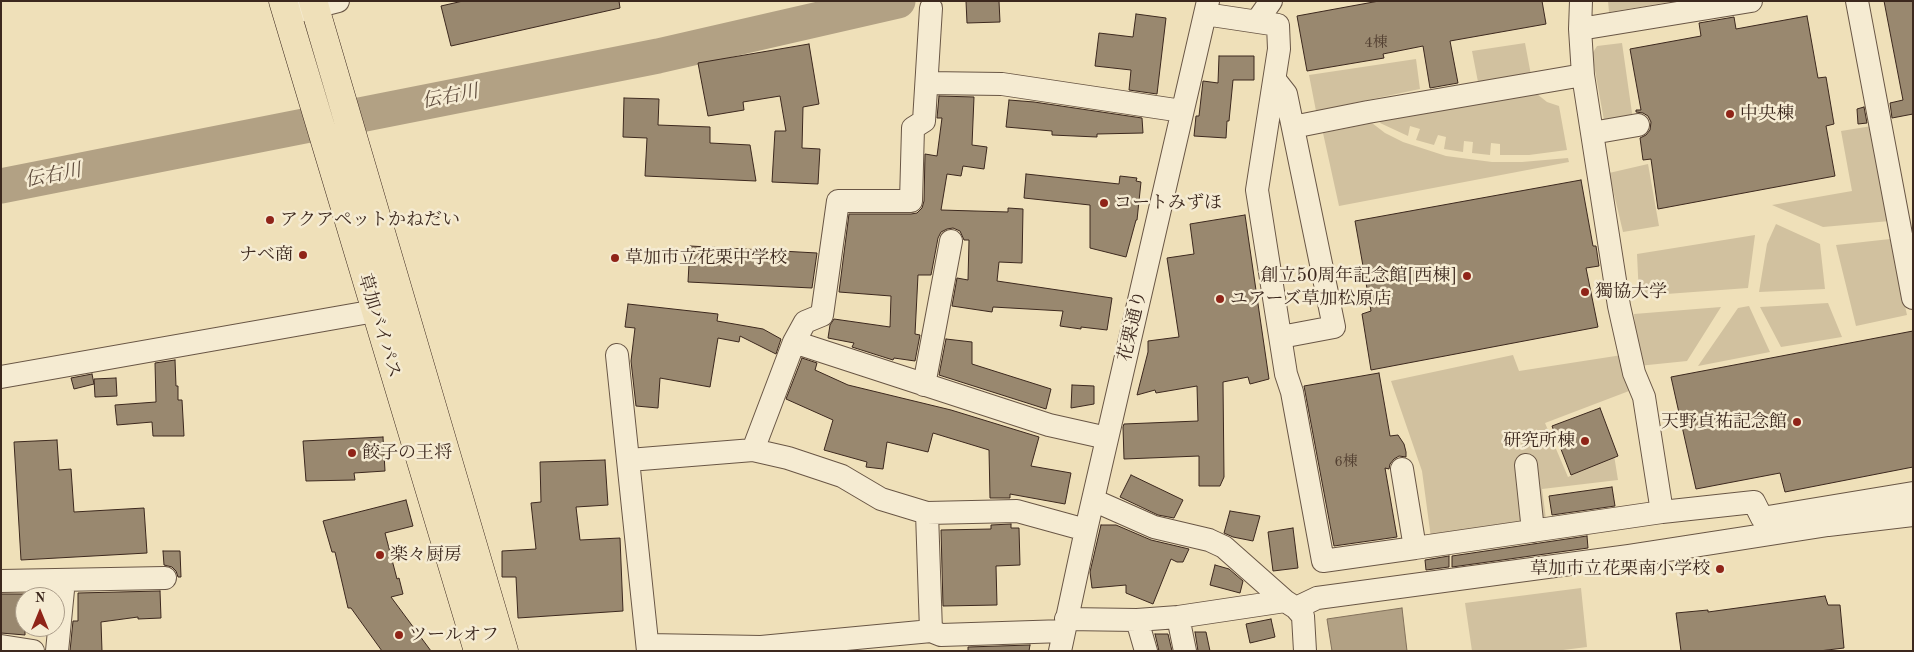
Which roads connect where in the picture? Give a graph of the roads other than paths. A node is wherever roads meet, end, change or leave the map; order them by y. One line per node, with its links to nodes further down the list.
1 (1271, 1): 9 (street)
2 (1581, 1): 10 (street)
3 (1751, 1): 10 (street)
4 (1857, 1): 19 (street)
5 (322, 3): 6 (street); 52 (highway, 草加バイパス)
6 (285, 8): 20 (highway, 草加バイパス)
7 (932, 8): 13 (street)
8 (1207, 8): 9 (street); 14 (street, 花栗通り)
9 (1257, 21): 12 (street)
10 (1580, 29): 11 (street)
11 (1584, 75): 16 (street); 17 (street)
12 (1275, 80): 16 (street); 21 (street)
13 (927, 83): 14 (street); 22 (street)
14 (1182, 111): 26 (street, 花栗通り)
15 (1638, 125): 17 (street)
16 (1293, 127): 21 (street)
17 (1592, 133): 33 (street)
18 (951, 241): 25 (street)
19 (1913, 298)
20 (375, 312): 24 (street); 51 (highway, 草加バイパス)
21 (1281, 337): 38 (street)
22 (794, 342): 25 (street); 27 (street)
23 (617, 355): 28 (street)
24 (1, 377)
25 (924, 384): 26 (street)
26 (1107, 438): 32 (street, 花栗通り)
27 (753, 450): 28 (street); 34 (street)
28 (629, 460): 48 (street)
29 (1526, 465): 37 (street)
30 (1402, 470): 38 (street)
31 (1913, 492): 33 (street)
32 (1093, 500): 36 (street, 花栗通り); 42 (street)
33 (1662, 512): 37 (street)
34 (927, 513): 36 (street); 45 (street)
35 (1913, 515): 42 (street)
36 (1086, 530): 46 (street, 花栗通り)
37 (1533, 531): 38 (street)
38 (1415, 548)
39 (165, 578): 40 (street)
40 (64, 580): 41 (street); 50 (street)
41 (1, 581)
42 (1290, 604): 43 (street); 55 (street)
43 (1178, 617): 44 (street); 54 (street)
44 (1137, 620): 46 (street); 53 (street)
45 (931, 631): 46 (street); 48 (street)
46 (1063, 634)
47 (1, 646): 49 (street)
48 (648, 648)
49 (33, 651)
50 (57, 651)
51 (478, 651)
52 (504, 651)
53 (1146, 651)
54 (1185, 651)
55 (1305, 651)

